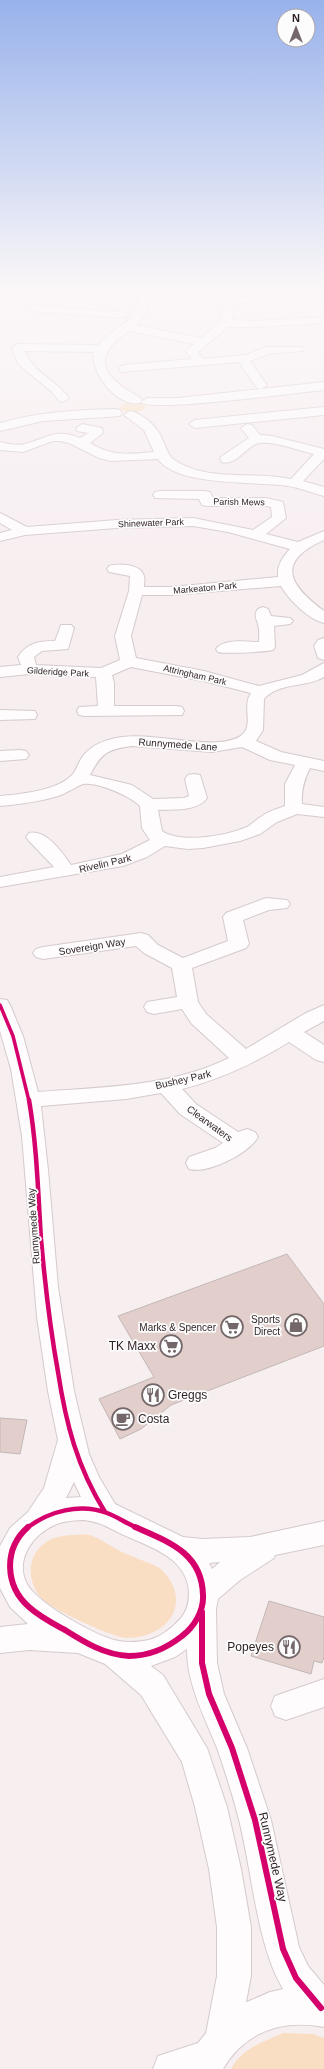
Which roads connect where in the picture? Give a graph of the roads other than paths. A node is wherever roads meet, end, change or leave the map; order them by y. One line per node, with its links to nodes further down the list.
1 (48, 383): 8 (street)
2 (111, 383): 6 (street)
3 (292, 383): 4 (street)
4 (261, 385): 7 (street)
5 (324, 386): 10 (street)
6 (114, 387): 9 (street); 10 (street)
7 (192, 394)
8 (62, 398)
9 (115, 408): 10 (street); 10 (street); 14 (street)
10 (145, 410): 20 (street)
11 (324, 412): 12 (street)
12 (242, 420): 13 (street); 16 (street)
13 (195, 424)
14 (0, 427)
15 (82, 428): 17 (street)
16 (256, 439): 19 (street); 22 (street)
17 (81, 443): 18 (street); 21 (street)
18 (0, 446)
19 (324, 453): 24 (street)
20 (161, 455): 21 (street); 24 (street)
21 (111, 457): 23 (street)
22 (245, 460)
23 (101, 470)
24 (296, 482): 25 (street)
25 (324, 492)
26 (160, 496): 27 (street, Parish Mews)
27 (207, 502): 29 (street, Parish Mews); 31 (street, Parish Mews)
28 (0, 517): 30 (street)
29 (193, 522): 30 (street, Shinewater Park); 31 (street, Shinewater Park)
30 (25, 531): 33 (street, Shinewater Park)
31 (256, 534): 34 (street, Shinewater Park)
32 (324, 535): 34 (street)
33 (0, 537)
34 (300, 547): 36 (street)
35 (114, 569): 37 (street)
36 (285, 581): 37 (street, Markeaton Park); 38 (street)
37 (134, 596): 42 (street)
38 (324, 618)
39 (285, 621): 47 (street)
40 (66, 628): 44 (street)
41 (324, 643): 43 (street)
42 (129, 662): 46 (street); 47 (street, Attringham Park)
43 (324, 666): 48 (street)
44 (30, 669): 45 (street, Gilderidge Park); 46 (street, Gilderidge Park)
45 (0, 672)
46 (102, 673): 50 (street, Gilderidge Park)
47 (204, 676): 48 (street, Attringham Park)
48 (261, 691): 54 (street)
49 (85, 711): 50 (street)
50 (106, 711): 51 (street)
51 (176, 711)
52 (0, 715): 53 (street)
53 (30, 716)
54 (244, 742): 57 (street); 59 (street, Runnymede Lane)
55 (0, 756): 56 (street)
56 (20, 756)
57 (305, 763): 58 (street); 63 (street)
58 (324, 766)
59 (79, 778): 61 (street, Runnymede Lane); 62 (street)
60 (194, 779): 62 (street)
61 (2, 801)
62 (149, 805): 66 (street)
63 (294, 808): 64 (street); 66 (street)
64 (324, 812)
65 (35, 837): 67 (street, Rivelin Park)
66 (162, 840): 67 (street, Rivelin Park)
67 (66, 871): 68 (street)
68 (0, 882)
69 (271, 899): 71 (street)
70 (43, 953): 71 (street, Sovereign Way)
71 (181, 965): 72 (street)
72 (188, 1002): 74 (street); 78 (street)
73 (0, 1005): 80 (street, Runnymede Way)
74 (154, 1007)
75 (324, 1012): 76 (street, Bushey Park)
76 (289, 1032): 77 (street); 78 (street, Bushey Park)
77 (324, 1055)
78 (244, 1059): 79 (street, Bushey Park)
79 (166, 1085): 80 (street, Bushey Park); 81 (street, Clearwaters)
80 (28, 1100): 82 (street, Runnymede Way)
81 (197, 1163)
82 (71, 1441): 83 (street, Runnymede Way); 84 (street, Runnymede Way)
83 (105, 1512): 84 (street); 87 (street)
84 (38, 1520): 88 (street)
85 (324, 1533): 86 (street)
86 (273, 1545): 87 (street); 89 (street)
87 (180, 1549): 89 (street, Runnymede Way)
88 (5, 1583): 91 (street)
89 (203, 1602): 92 (street); 95 (street, Runnymede Way)
90 (0, 1640): 91 (street)
91 (82, 1640): 92 (street)
92 (116, 1655): 96 (street)
93 (324, 1693): 94 (street)
94 (286, 1706)
95 (322, 2009): 96 (highway)
96 (211, 2055): 97 (highway)
97 (170, 2069)

